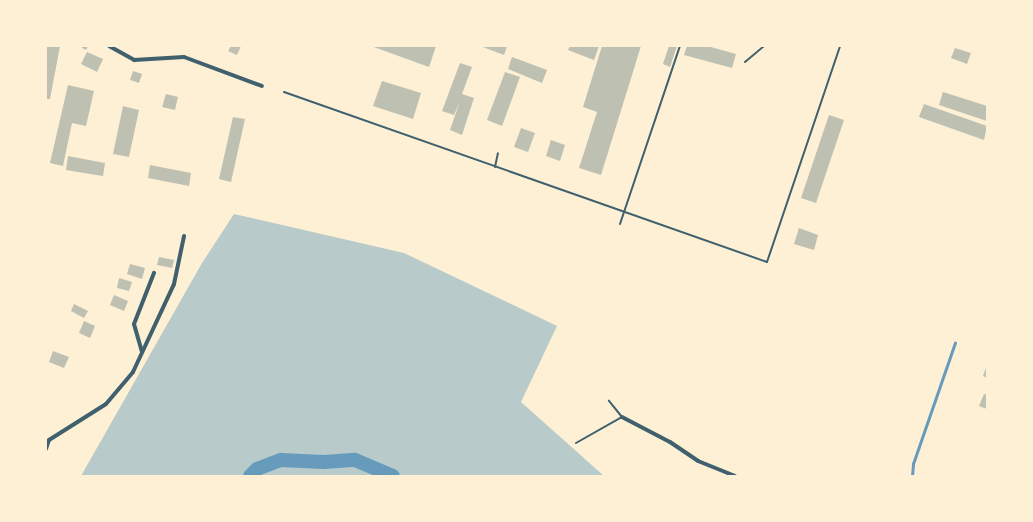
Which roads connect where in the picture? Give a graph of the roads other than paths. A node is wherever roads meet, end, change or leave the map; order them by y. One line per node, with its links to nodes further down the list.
1 (108, 46): 6 (street)
2 (680, 46): 10 (lane)
3 (764, 46): 5 (lane)
4 (840, 46): 10 (lane)
5 (745, 62)
6 (262, 86)
7 (284, 92): 9 (lane)
8 (498, 153): 9 (lane)
9 (495, 167): 10 (lane)
10 (622, 212): 11 (lane)
11 (620, 224)
12 (184, 236): 14 (street)
13 (154, 273): 14 (street)
14 (142, 352): 18 (street)
15 (609, 402): 16 (lane)
16 (622, 417): 17 (lane); 19 (street)
17 (576, 443)
18 (46, 449)
19 (729, 475): 20 (street)
20 (735, 476)

